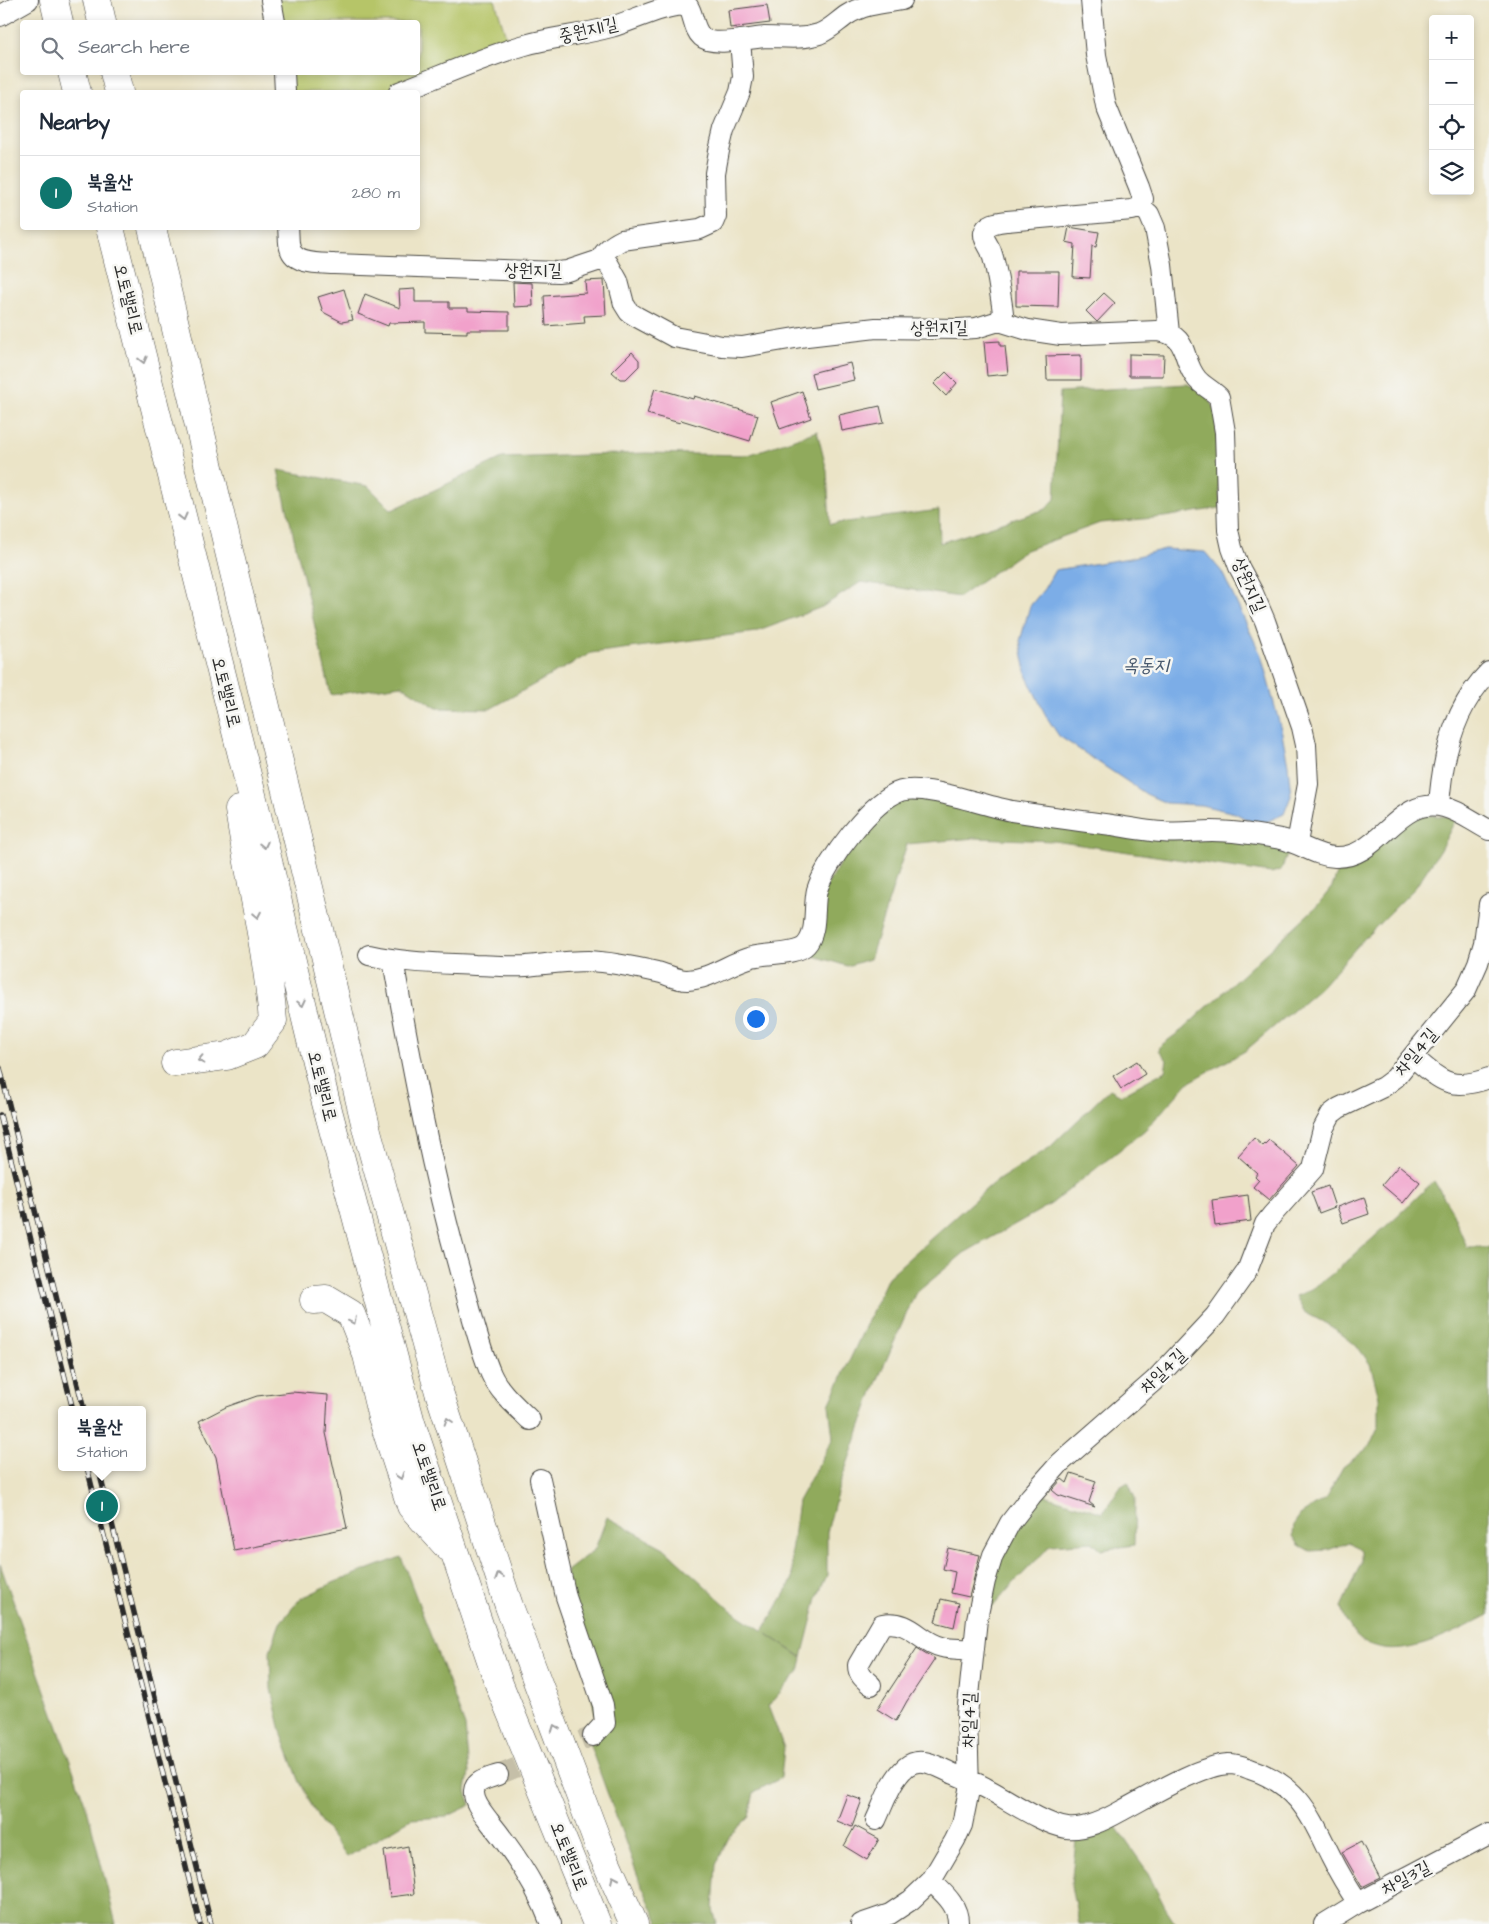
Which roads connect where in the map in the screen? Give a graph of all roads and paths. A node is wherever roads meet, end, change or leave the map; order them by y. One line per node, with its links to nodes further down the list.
1 (28, 0): 6 (street)
2 (97, 0): 7 (highway)
3 (271, 0): 8 (street)
4 (902, 0): 9 (street, 중원지1길)
5 (1090, 0): 17 (street)
6 (0, 16)
7 (102, 20)
8 (275, 20)
9 (740, 40): 16 (street, 중원지1길); 21 (street)
10 (73, 75): 13 (highway)
11 (115, 75): 14 (highway)
12 (284, 75): 15 (street)
13 (76, 90)
14 (118, 90)
15 (285, 90)
16 (405, 90)
17 (1141, 207): 22 (street); 23 (street)
18 (111, 230): 24 (highway, 오토밸리로, one-way to 24)
19 (152, 230): 51 (highway, 오토밸리로, one-way to 19)
20 (288, 230): 21 (street, 상원지길)
21 (600, 260): 22 (street, 상원지길)
22 (999, 321): 23 (street)
23 (1169, 333): 28 (street, 상원지길)
24 (214, 642): 33 (highway, one-way to 33); 38 (highway, 오토밸리로, one-way to 38)
25 (1489, 672): 26 (street)
26 (1438, 806): 27 (street); 28 (street)
27 (1489, 830)
28 (1297, 843): 31 (street)
29 (1489, 904): 32 (street, 차일4길)
30 (369, 955): 31 (street)
31 (393, 960): 36 (street)
32 (1413, 1057): 34 (street); 39 (street, 차일4길)
33 (175, 1064)
34 (1489, 1078)
35 (314, 1300): 38 (highway, one-way to 38)
36 (530, 1420)
37 (540, 1479): 41 (street)
38 (457, 1558): 50 (highway, 오토밸리로)
39 (973, 1650): 40 (street); 43 (street, 차일4길)
40 (871, 1685)
41 (593, 1736)
42 (498, 1775): 49 (street)
43 (969, 1780): 44 (street); 46 (street, 차일4길); 47 (street)
44 (876, 1820)
45 (1489, 1834): 47 (street, 차일3길)
46 (931, 1881): 52 (street, 차일4길); 53 (street)
47 (1358, 1904): 48 (street, 차일3길)
48 (1335, 1921)
49 (550, 1924)
50 (597, 1924)
51 (634, 1924)
52 (861, 1924)
53 (958, 1924)

